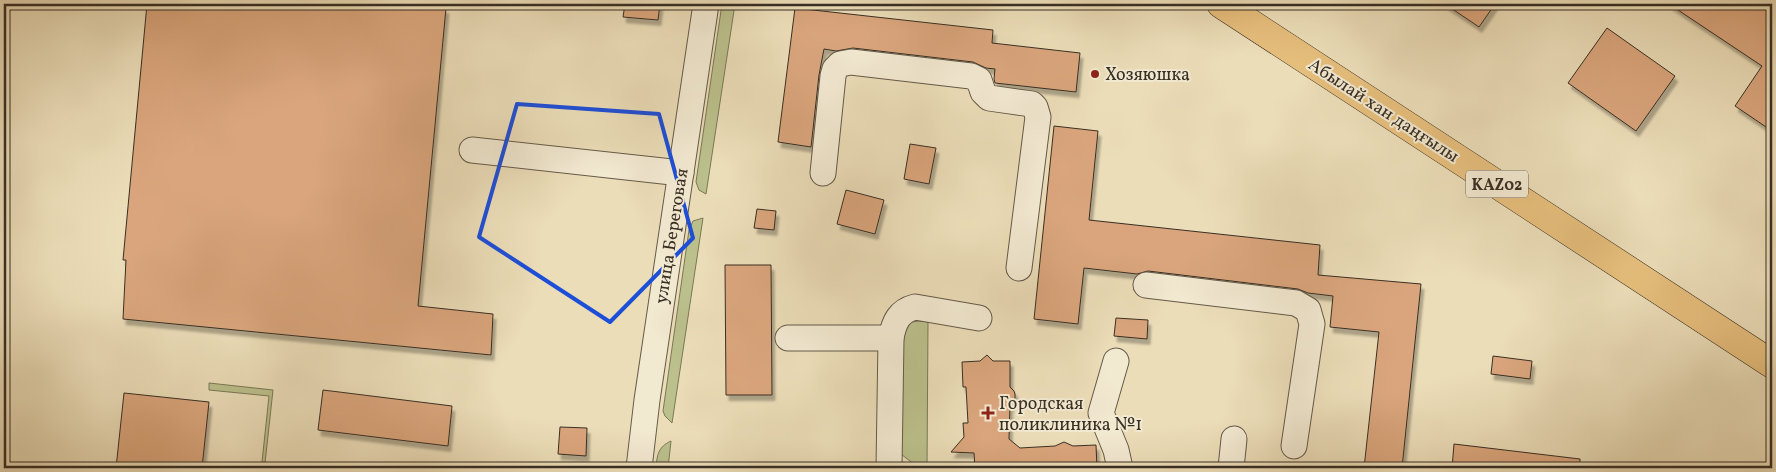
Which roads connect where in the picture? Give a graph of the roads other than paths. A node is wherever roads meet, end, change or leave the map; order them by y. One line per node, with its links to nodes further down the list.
1 (706, 4): 4 (street, улица Береговая)
2 (1221, 4): 12 (highway, Абылай хан даңғылы / KАZ02)
3 (472, 150): 4 (street)
4 (681, 173): 15 (street, улица Береговая)
5 (823, 173): 6 (street)
6 (1019, 268)
7 (1146, 285): 14 (street)
8 (979, 318): 10 (street)
9 (788, 338): 10 (street)
10 (891, 338): 16 (street)
11 (1116, 361): 17 (street)
12 (1772, 364)
13 (1234, 439): 18 (street)
14 (1294, 446)
15 (639, 468)
16 (889, 468)
17 (1120, 468)
18 (1232, 468)

